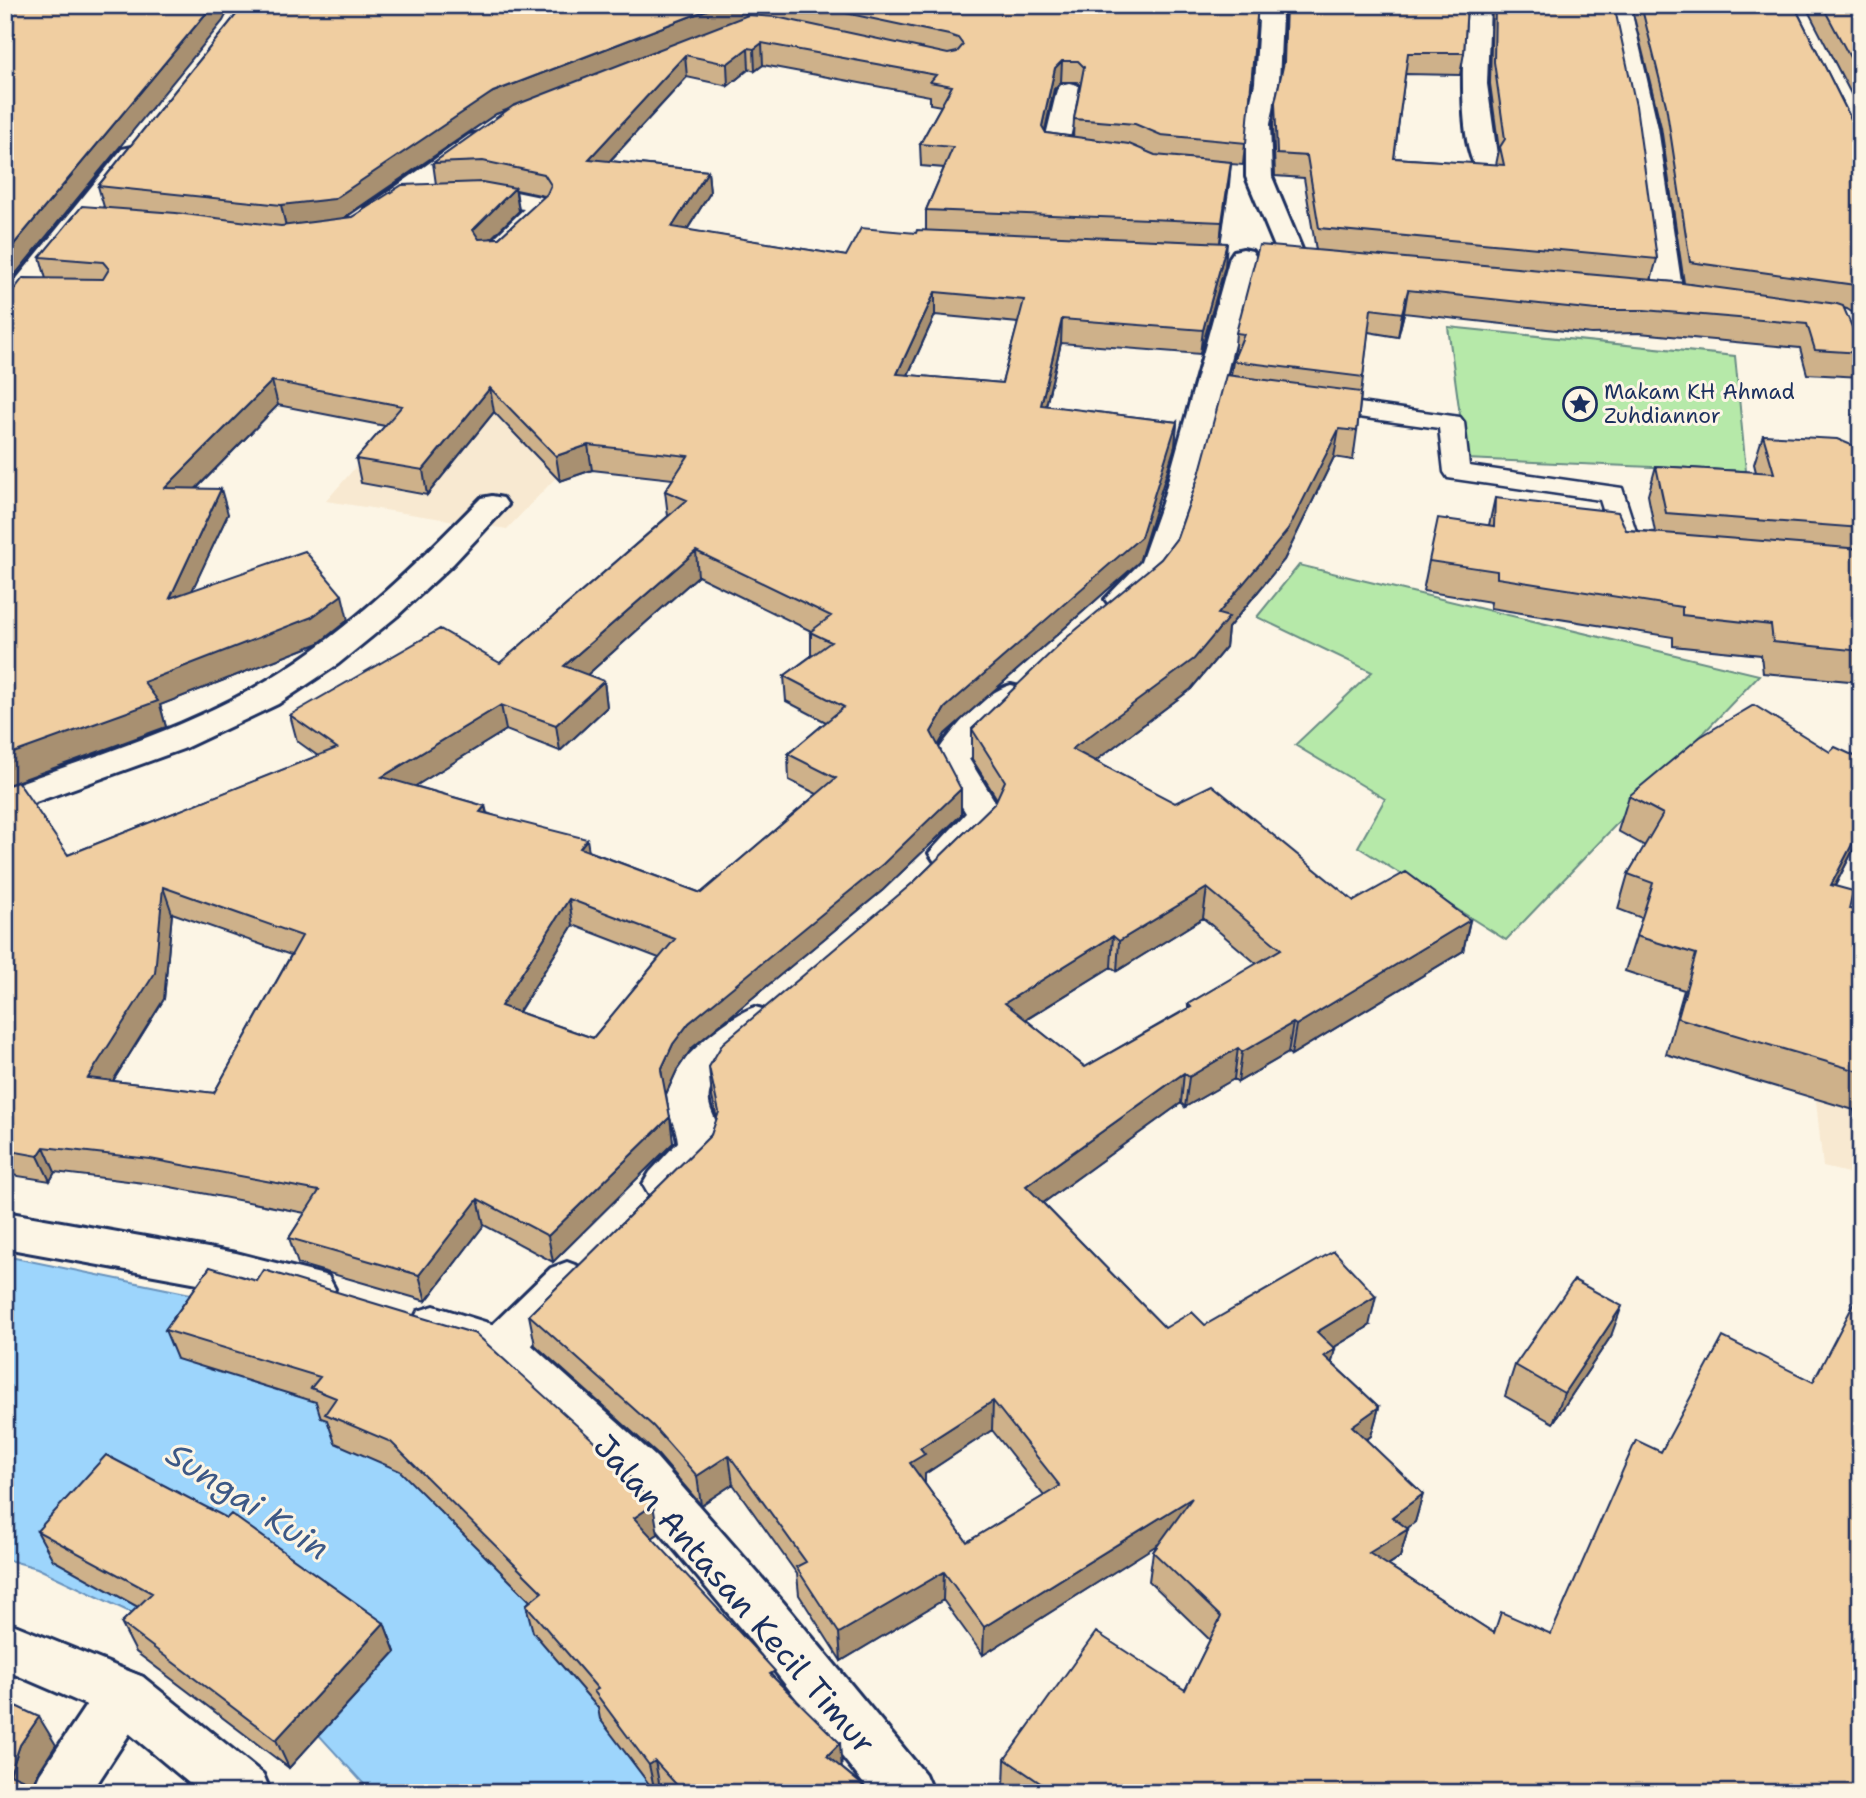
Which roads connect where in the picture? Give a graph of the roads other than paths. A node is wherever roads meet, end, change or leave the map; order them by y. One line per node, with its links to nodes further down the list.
1 (1188, 5): 4 (street)
2 (1479, 5): 9 (street)
3 (1619, 5): 16 (street)
4 (1267, 10): 11 (street)
5 (1069, 90): 8 (street)
6 (496, 128): 12 (street)
7 (147, 134): 17 (street)
8 (1122, 156)
9 (1485, 162)
10 (1233, 174): 11 (street)
11 (1259, 177): 21 (street)
12 (399, 198): 13 (street); 14 (street)
13 (357, 225)
14 (492, 253)
15 (60, 292): 17 (street)
16 (1668, 295)
17 (13, 301)
18 (1288, 402): 20 (lane)
19 (492, 505): 23 (street)
20 (1656, 553)
21 (1092, 624)
22 (1040, 669): 24 (street)
23 (5, 801)
24 (929, 872)
25 (783, 999): 26 (street)
26 (639, 1210)
27 (5, 1230): 29 (street, Jalan Antasan Kecil Timur)
28 (589, 1259): 29 (street)
29 (501, 1346): 34 (street, Jalan Antasan Kecil Timur)
30 (5, 1645): 31 (street)
31 (124, 1695): 32 (street); 33 (street)
32 (59, 1793)
33 (244, 1793)
34 (906, 1793)

